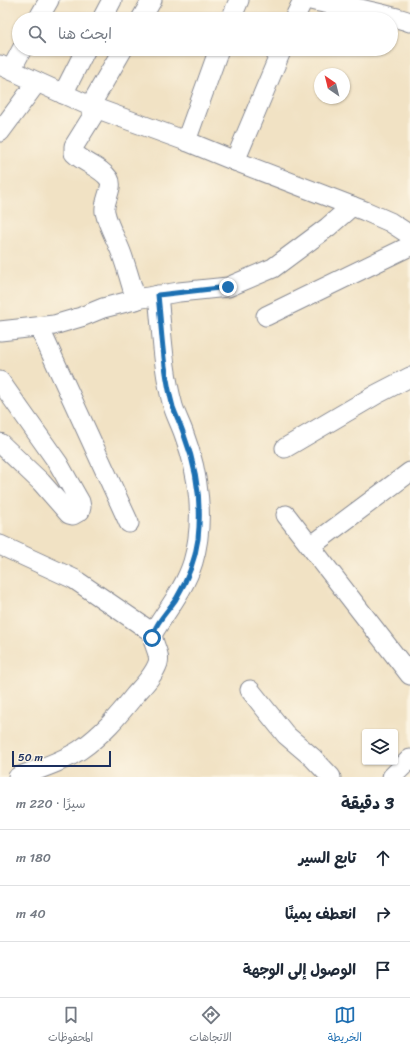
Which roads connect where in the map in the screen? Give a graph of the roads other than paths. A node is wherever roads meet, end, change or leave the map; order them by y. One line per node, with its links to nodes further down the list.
1 (48, 0): 8 (street)
2 (112, 0): 9 (street)
3 (152, 0): 10 (street)
4 (239, 0): 11 (street)
5 (303, 0): 12 (street)
6 (311, 0): 7 (street)
7 (364, 5): 13 (street)
8 (42, 12)
9 (106, 12)
10 (144, 12)
11 (234, 12)
12 (297, 12)
13 (379, 12)
14 (398, 18): 15 (street)
15 (410, 22)
16 (15, 56): 21 (street)
17 (82, 56): 23 (street)
18 (119, 56): 24 (street)
19 (216, 56): 26 (street)
20 (279, 56): 27 (street)
21 (5, 67): 22 (street)
22 (37, 82): 23 (street); 25 (street)
23 (63, 94): 24 (street)
24 (93, 107): 26 (street); 32 (street)
25 (0, 132)
26 (186, 141): 27 (street)
27 (235, 161): 28 (street)
28 (352, 206): 29 (street); 31 (street)
29 (410, 235)
30 (410, 246): 33 (street)
31 (158, 295): 32 (street); 45 (street)
32 (136, 300): 34 (street)
33 (266, 316)
34 (39, 327): 35 (street); 42 (street)
35 (0, 331)
36 (410, 376): 39 (street)
37 (0, 381): 38 (street)
38 (0, 443)
39 (285, 448)
40 (410, 472): 44 (street)
41 (286, 515): 44 (street)
42 (130, 523)
43 (0, 544): 45 (street)
44 (311, 546): 46 (street)
45 (153, 633): 49 (street)
46 (410, 676)
47 (250, 690): 50 (street)
48 (410, 760): 51 (street)
49 (18, 777)
50 (331, 777)
51 (392, 777)

